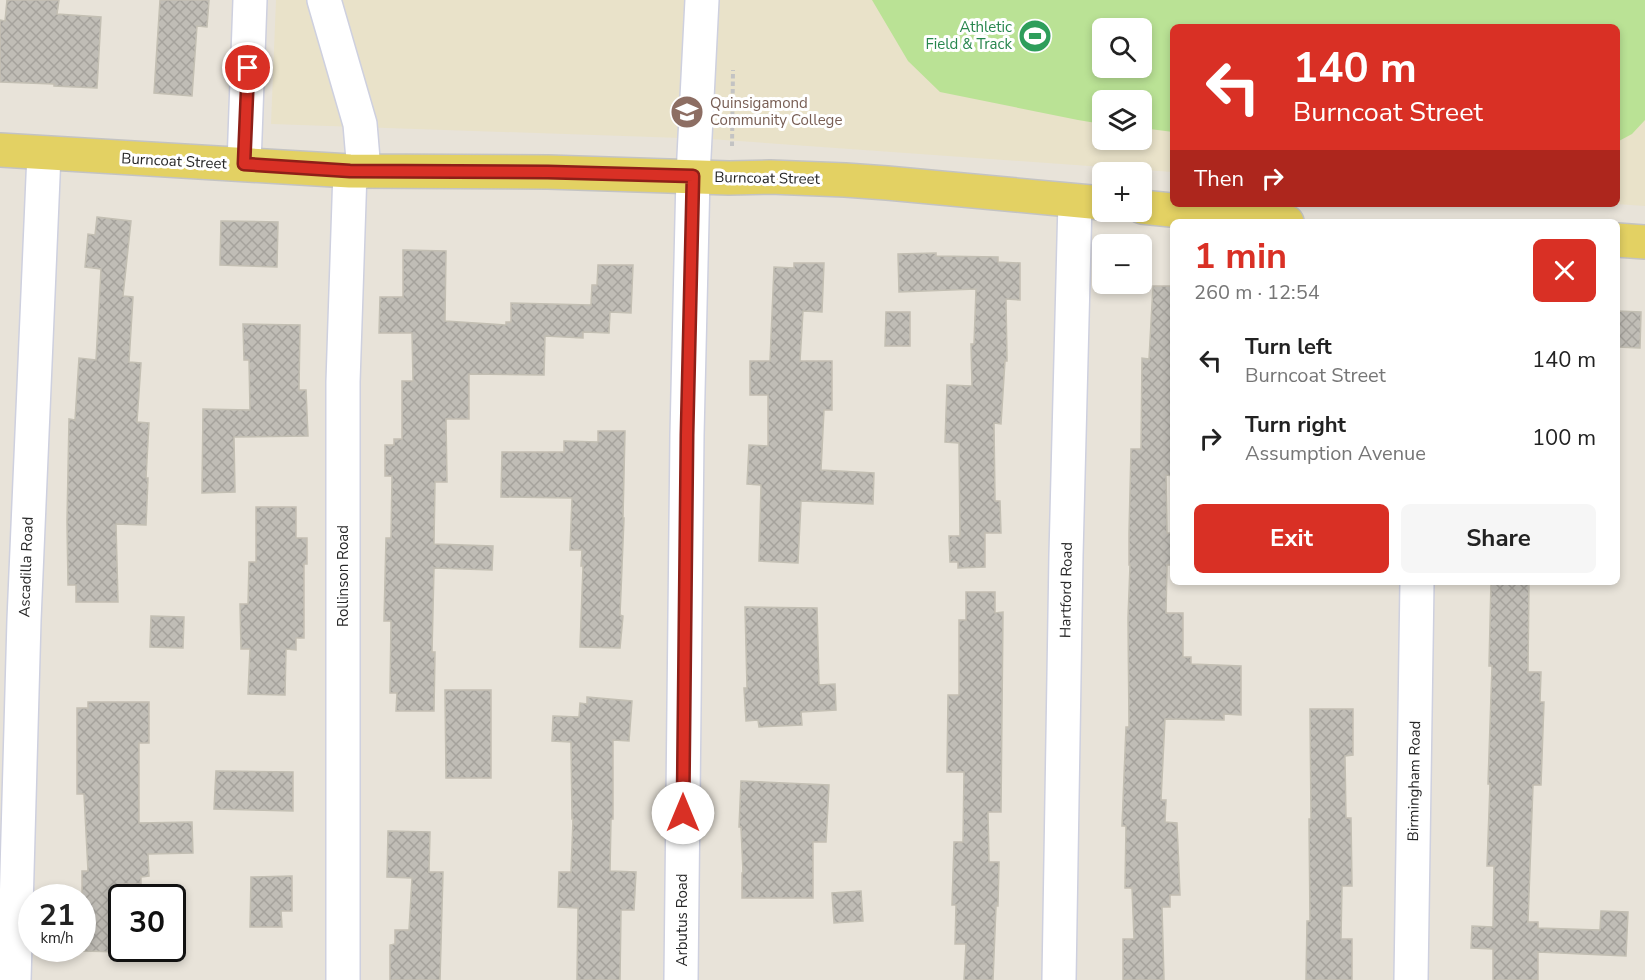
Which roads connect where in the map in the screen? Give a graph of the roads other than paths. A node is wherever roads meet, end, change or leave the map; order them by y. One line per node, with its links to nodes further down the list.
1 (250, 0): 6 (street)
2 (324, 0): 7 (street, Rollinson Road)
3 (702, 0): 8 (street, Arbutus Road)
4 (0, 150): 5 (main road, Burncoat Street)
5 (44, 154): 6 (main road, Burncoat Street); 15 (street, Ascadilla Road)
6 (244, 164): 7 (main road, Burncoat Street)
7 (357, 171): 8 (main road, Burncoat Street); 16 (street, Rollinson Road)
8 (693, 176): 9 (main road, Burncoat Street); 17 (street, Arbutus Road)
9 (1089, 202): 18 (street, Hartford Road)
10 (1152, 208): 11 (main road)
11 (1258, 219)
12 (1620, 240): 13 (main road)
13 (1645, 242)
14 (1417, 585): 19 (street, Birmingham Road)
15 (14, 980)
16 (343, 980)
17 (681, 980)
18 (1059, 980)
19 (1411, 980)

